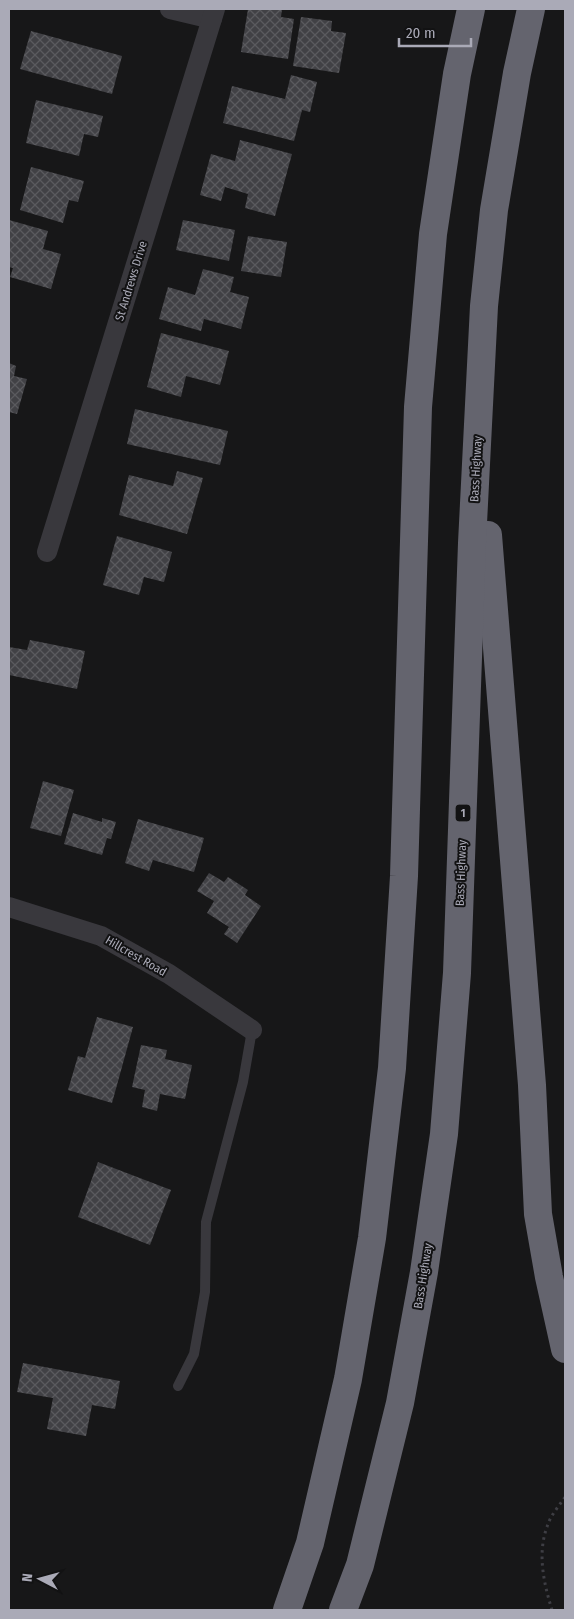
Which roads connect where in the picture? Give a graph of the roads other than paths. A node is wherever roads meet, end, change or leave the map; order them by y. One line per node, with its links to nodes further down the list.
1 (170, 9): 4 (street)
2 (471, 9): 11 (highway)
3 (531, 9): 5 (highway, Bass Highway / 1)
4 (214, 14): 6 (street, St Andrews Drive)
5 (484, 306): 9 (highway); 12 (highway, Bass Highway / 1)
6 (47, 552)
7 (9, 908): 8 (street, Hillcrest Road)
8 (252, 1030): 10 (lane)
9 (564, 1338)
10 (178, 1386)
11 (287, 1610)
12 (343, 1610)

